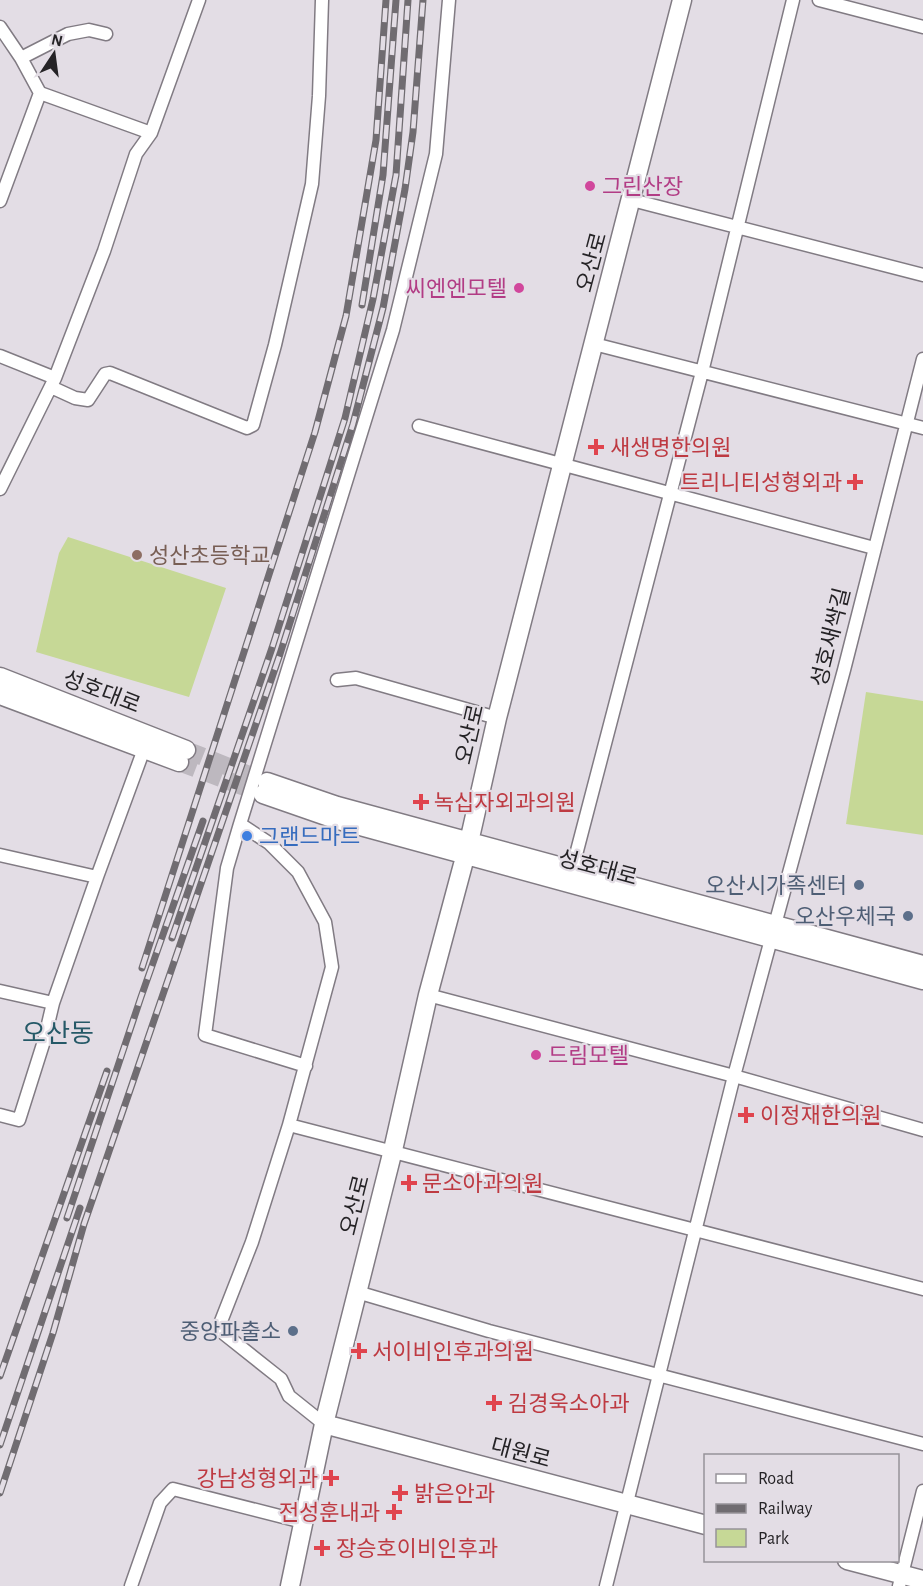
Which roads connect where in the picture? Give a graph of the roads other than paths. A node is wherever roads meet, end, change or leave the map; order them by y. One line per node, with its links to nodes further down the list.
1 (199, 0): 12 (street)
2 (322, 0): 21 (street)
3 (449, 0): 35 (street)
4 (682, 0): 13 (street, 오산로)
5 (793, 0): 15 (street)
6 (819, 0): 8 (street)
7 (0, 27): 10 (street)
8 (923, 27)
9 (106, 34): 10 (street)
10 (21, 58): 11 (street)
11 (40, 93): 12 (street); 14 (street)
12 (151, 132): 21 (street)
13 (632, 200): 15 (street); 17 (street, 오산로)
14 (0, 201)
15 (738, 228): 16 (street); 20 (street)
16 (923, 275)
17 (594, 344): 20 (street); 25 (street, 오산로)
18 (0, 356): 21 (street)
19 (923, 359): 22 (street, 성호새싹길)
20 (702, 372): 22 (street); 27 (street)
21 (53, 383): 26 (street)
22 (906, 424): 24 (street); 28 (street, 성호새싹길)
23 (419, 426): 25 (street)
24 (923, 428)
25 (562, 464): 27 (street); 32 (street, 오산로)
26 (0, 489)
27 (671, 493): 28 (street); 38 (street)
28 (874, 548): 40 (street, 성호새싹길)
29 (0, 677): 33 (street, 성호대로)
30 (337, 680): 32 (street)
31 (0, 695): 33 (street, 성호대로)
32 (497, 718): 36 (street, 오산로)
33 (144, 749): 39 (street)
34 (265, 788): 36 (street, 성호대로)
35 (240, 824): 46 (street); 46 (street)
36 (467, 849): 38 (street, 성호대로); 40 (street, 성호대로); 44 (street, 오산로)
37 (0, 855): 39 (street)
38 (572, 870): 40 (street, 성호대로)
39 (96, 877): 45 (street)
40 (774, 932): 41 (street, 성호대로); 42 (street, 성호대로); 47 (street, 성호새싹길)
41 (923, 965)
42 (923, 980)
43 (0, 991): 45 (street)
44 (428, 995): 47 (street); 51 (street, 오산로)
45 (53, 1003): 48 (street)
46 (306, 1066): 49 (street)
47 (734, 1076): 50 (street); 52 (street, 성호새싹길)
48 (0, 1115)
49 (289, 1125): 51 (street); 56 (street)
50 (923, 1130)
51 (393, 1150): 52 (street); 54 (street, 오산로)
52 (696, 1230): 53 (street); 55 (street, 성호새싹길)
53 (923, 1289)
54 (357, 1292): 55 (street); 56 (street, 오산로)
55 (658, 1376): 57 (street); 59 (street, 성호새싹길)
56 (324, 1424): 59 (street, 대원로); 60 (street, 오산로)
57 (923, 1444)
58 (923, 1491): 63 (street)
59 (626, 1505): 61 (street, 대원로); 67 (street, 성호새싹길)
60 (303, 1522): 65 (street); 66 (street, 오산로)
61 (704, 1525)
62 (852, 1562): 63 (street)
63 (900, 1580): 64 (street)
64 (923, 1580)
65 (131, 1586)
66 (290, 1586)
67 (606, 1586)

